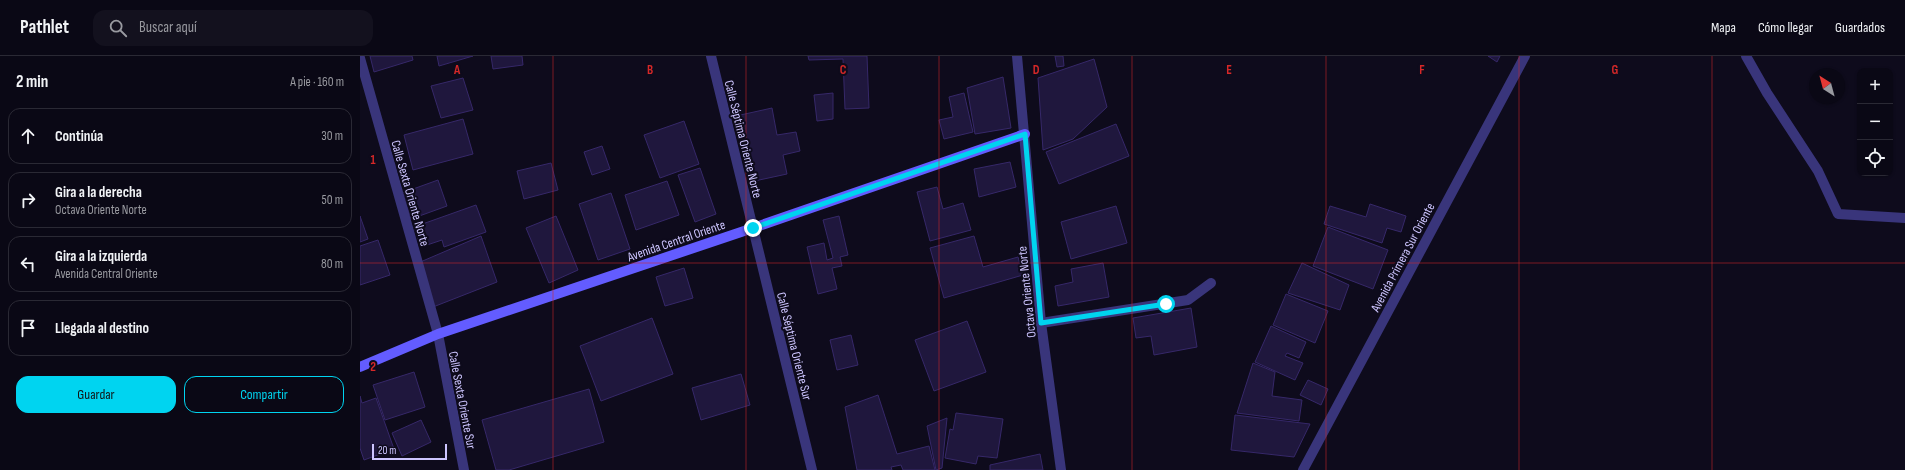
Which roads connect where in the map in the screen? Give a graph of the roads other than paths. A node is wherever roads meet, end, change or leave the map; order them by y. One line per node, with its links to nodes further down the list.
1 (711, 56): 8 (street, Calle Séptima Oriente Norte)
2 (1017, 56): 6 (street, Octava Oriente Norte)
3 (1525, 56): 16 (street, Avenida Primera Sur Oriente)
4 (1746, 56): 7 (street)
5 (360, 58): 11 (street, Calle Sexta Oriente Norte)
6 (1025, 134): 8 (street, Avenida Central Oriente); 10 (street, Octava Oriente Norte)
7 (1905, 218)
8 (753, 228): 11 (street, Avenida Central Oriente); 14 (street, Calle Séptima Oriente Sur)
9 (1211, 283): 10 (street)
10 (1041, 323): 15 (street, Octava Oriente Norte)
11 (438, 334): 12 (street, Avenida Central Oriente); 13 (street, Calle Sexta Oriente Sur)
12 (360, 367)
13 (464, 470)
14 (812, 470)
15 (1062, 470)
16 (1303, 470)

